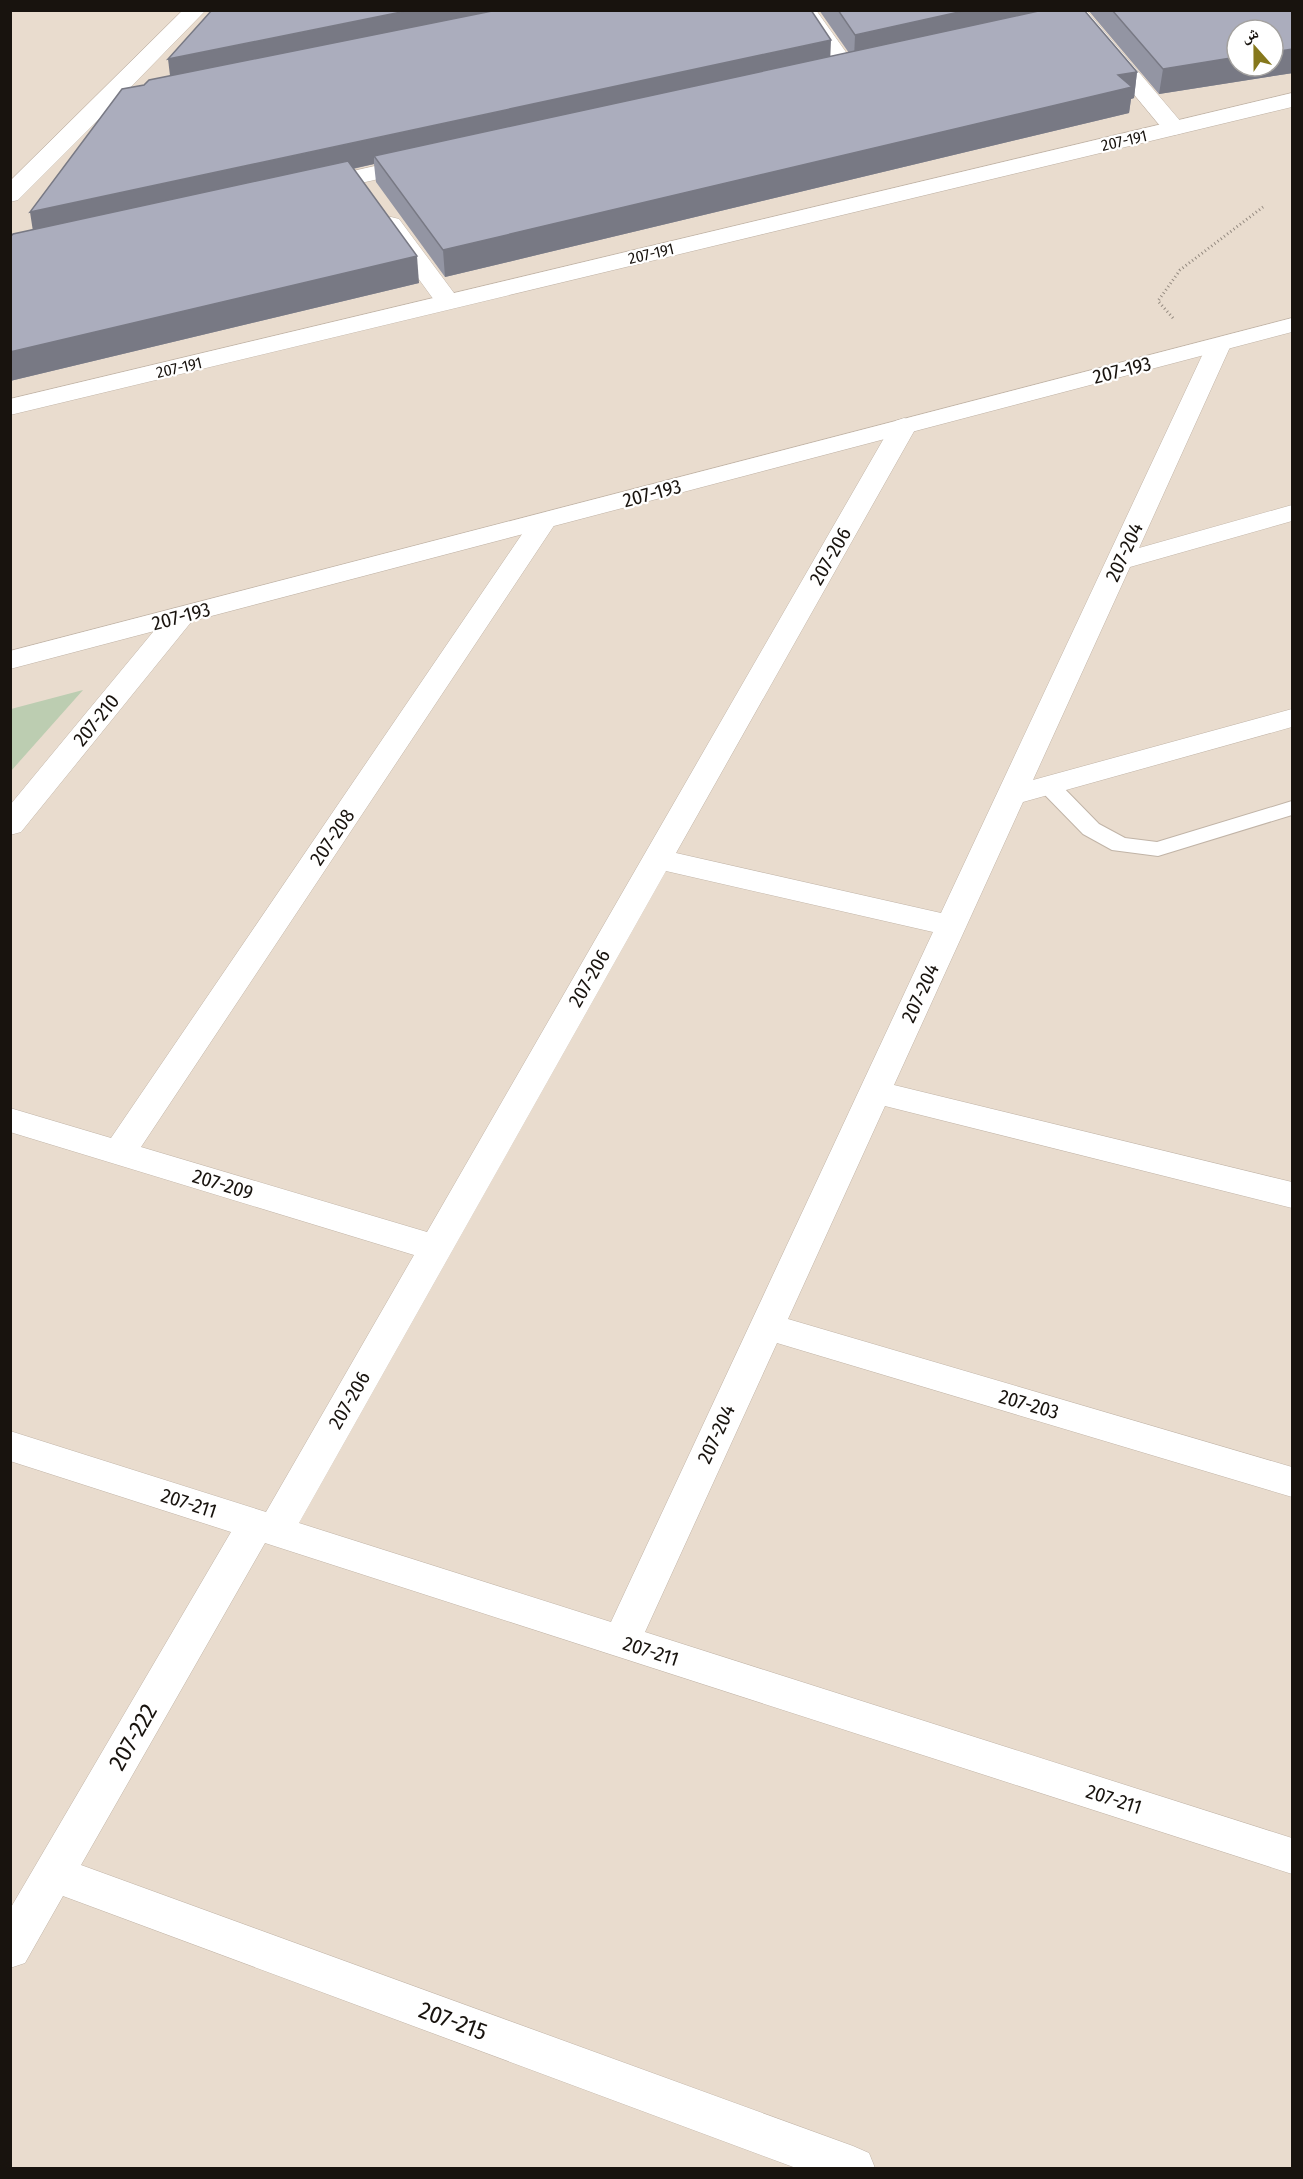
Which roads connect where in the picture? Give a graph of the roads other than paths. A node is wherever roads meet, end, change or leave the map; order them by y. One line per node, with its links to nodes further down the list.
1 (196, 10): 9 (street)
2 (805, 10): 5 (street)
3 (1070, 18): 10 (street)
4 (870, 64): 5 (street)
5 (847, 69): 6 (street)
6 (824, 75)
7 (180, 91): 9 (street)
8 (1293, 100): 10 (street, 207-191)
9 (99, 107): 14 (street)
10 (1174, 128): 15 (street, 207-191)
11 (438, 159): 12 (street)
12 (357, 177): 13 (street); 15 (street)
13 (299, 190)
14 (10, 195)
15 (448, 302): 18 (street, 207-191)
16 (1293, 326): 17 (street, 207-193)
17 (1219, 345): 19 (street, 207-193); 22 (street, 207-204)
18 (10, 407)
19 (904, 426): 21 (street, 207-193); 30 (street, 207-206)
20 (1293, 513): 22 (street)
21 (544, 521): 23 (street, 207-193); 34 (street, 207-208)
22 (1119, 562): 27 (street, 207-204)
23 (182, 615): 24 (street, 207-193); 29 (street, 207-210)
24 (10, 660)
25 (1293, 718): 26 (street)
26 (1049, 786): 27 (street); 28 (lane)
27 (1011, 796): 31 (street, 207-204)
28 (1293, 808)
29 (10, 825)
30 (657, 859): 31 (street); 36 (street, 207-206)
31 (951, 926): 32 (street, 207-204)
32 (874, 1092): 35 (street); 37 (street, 207-204)
33 (10, 1120): 34 (street, 207-209)
34 (119, 1153): 36 (street, 207-209)
35 (1293, 1195)
36 (435, 1248): 40 (street, 207-206)
37 (766, 1326): 39 (street, 207-203); 41 (street, 207-204)
38 (10, 1446): 40 (street, 207-211)
39 (1293, 1482)
40 (265, 1527): 41 (street, 207-211); 43 (street, 207-222)
41 (621, 1642): 42 (street, 207-211)
42 (1293, 1856)
43 (53, 1875): 44 (street, 207-222); 45 (street, 207-215)
44 (10, 1949)
45 (853, 2169)

